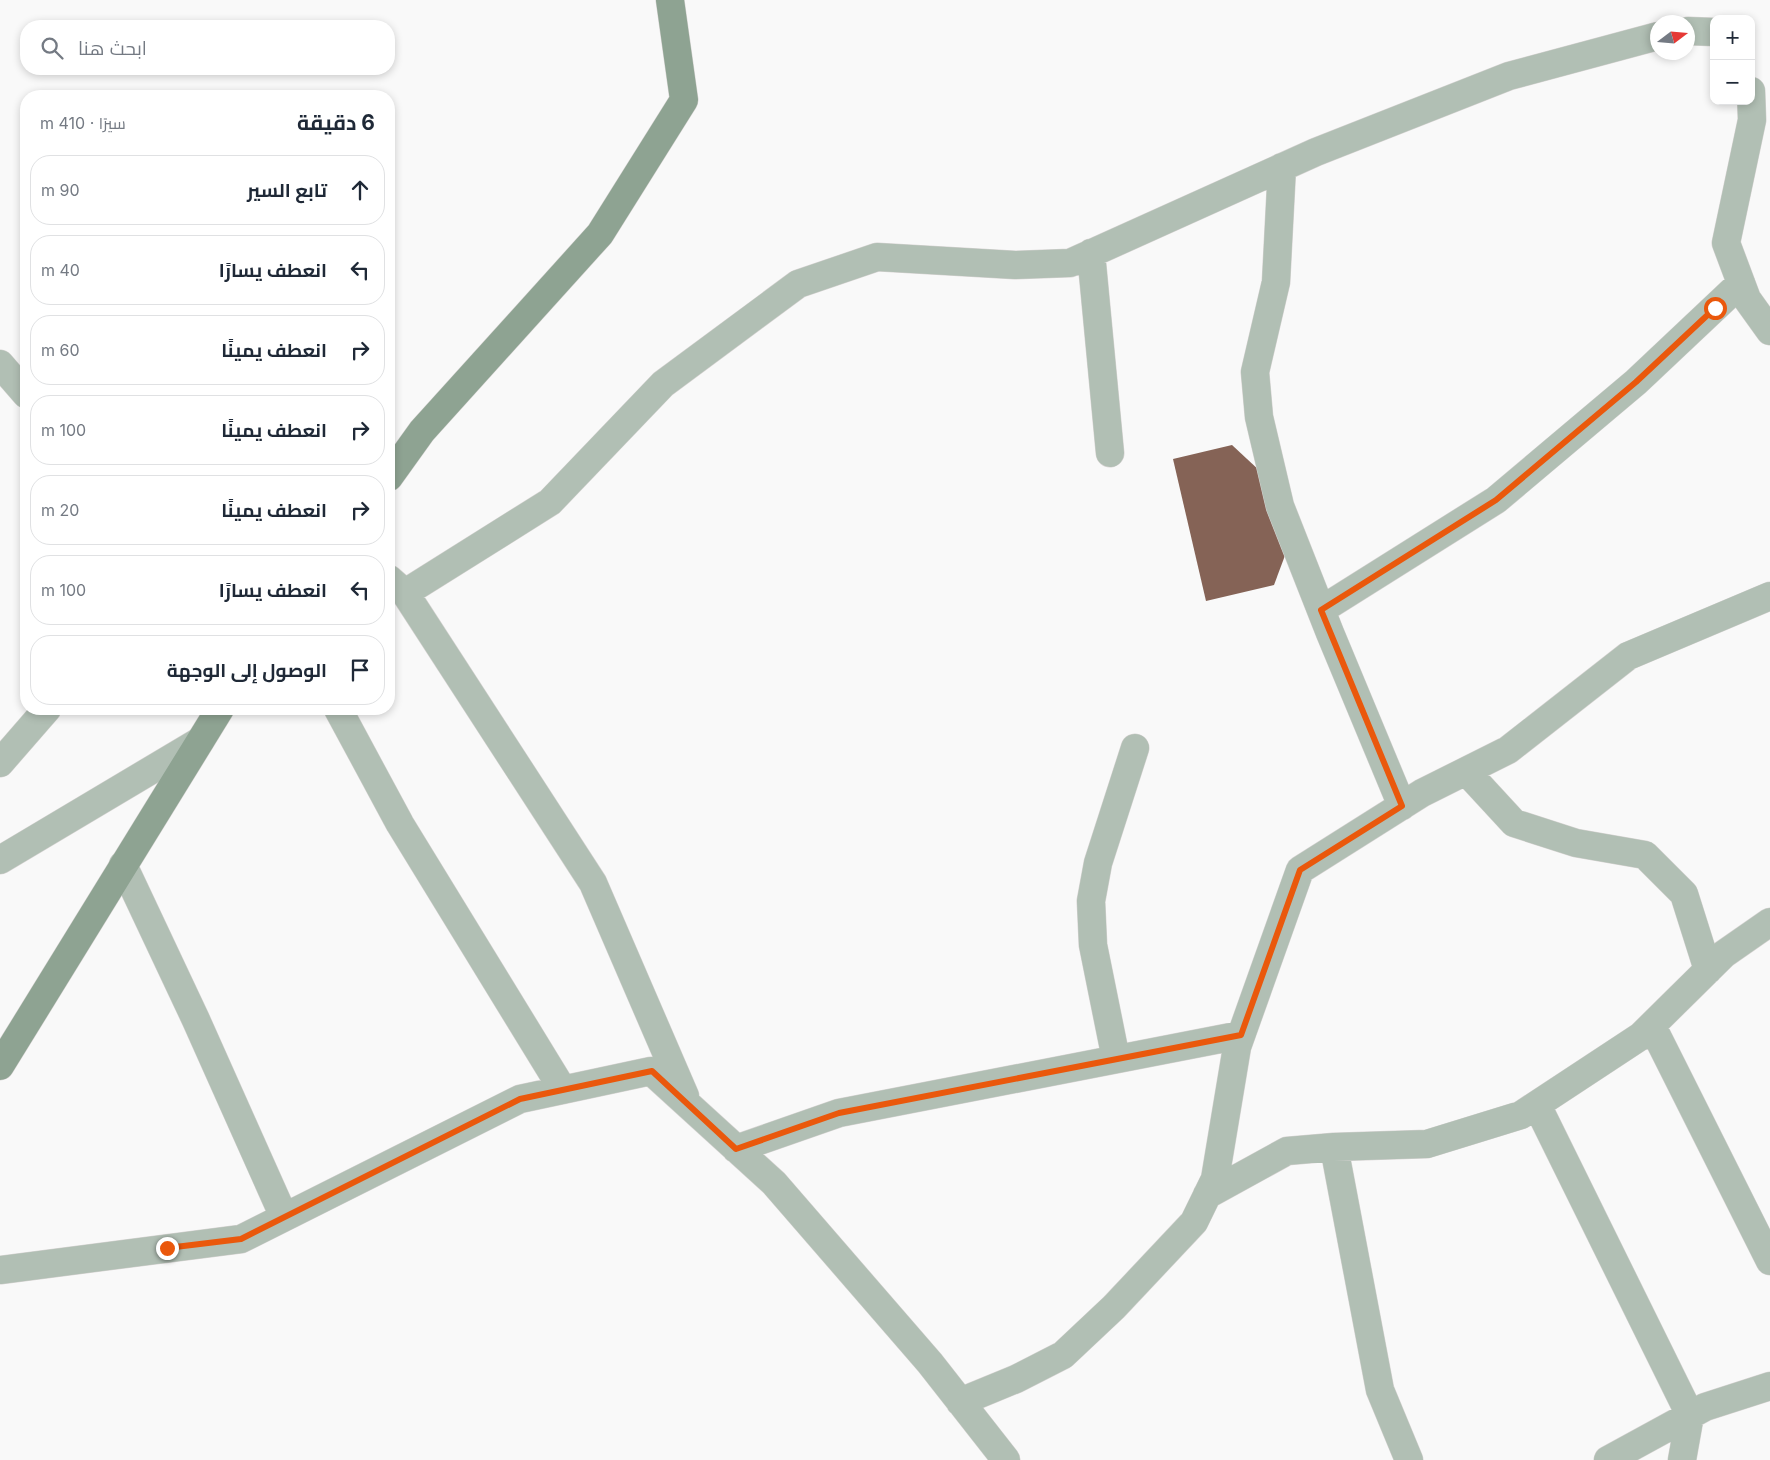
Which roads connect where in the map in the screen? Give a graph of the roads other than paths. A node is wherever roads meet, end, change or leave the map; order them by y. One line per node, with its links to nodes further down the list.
1 (670, 0): 13 (street)
2 (1695, 31): 3 (street)
3 (1710, 32)
4 (1650, 38): 6 (street)
5 (1751, 105): 8 (street)
6 (1282, 167): 7 (street); 16 (street)
7 (1091, 254): 12 (street); 14 (street)
8 (1741, 283): 9 (street); 16 (street)
9 (1770, 331)
10 (0, 364): 11 (street)
11 (20, 387)
12 (1110, 454)
13 (395, 469)
14 (397, 586): 34 (street)
15 (1770, 596): 23 (street)
16 (1321, 610): 24 (street)
17 (42, 715): 22 (street)
18 (216, 715): 20 (street)
19 (341, 715): 33 (street)
20 (200, 741): 25 (street); 26 (street)
21 (1135, 748): 31 (street)
22 (0, 763)
23 (1466, 771): 24 (street); 28 (street)
24 (1402, 806): 30 (street)
25 (0, 860)
26 (123, 866): 32 (street); 39 (street)
27 (1770, 922): 28 (street)
28 (1708, 970): 29 (street)
29 (1652, 1026): 35 (street); 40 (street)
30 (1241, 1035): 31 (street); 38 (street)
31 (1116, 1059): 37 (street)
32 (0, 1066)
33 (563, 1090): 34 (street); 39 (street)
34 (689, 1105): 37 (street)
35 (1537, 1105): 36 (street); 44 (street)
36 (1334, 1147): 38 (street); 46 (street)
37 (736, 1149): 43 (street)
38 (1207, 1195): 43 (street)
39 (284, 1217): 41 (street)
40 (1770, 1260)
41 (0, 1270)
42 (1770, 1386): 44 (street)
43 (960, 1402): 45 (street)
44 (1690, 1415): 47 (street); 48 (street)
45 (1006, 1460)
46 (1409, 1460)
47 (1608, 1460)
48 (1682, 1460)

